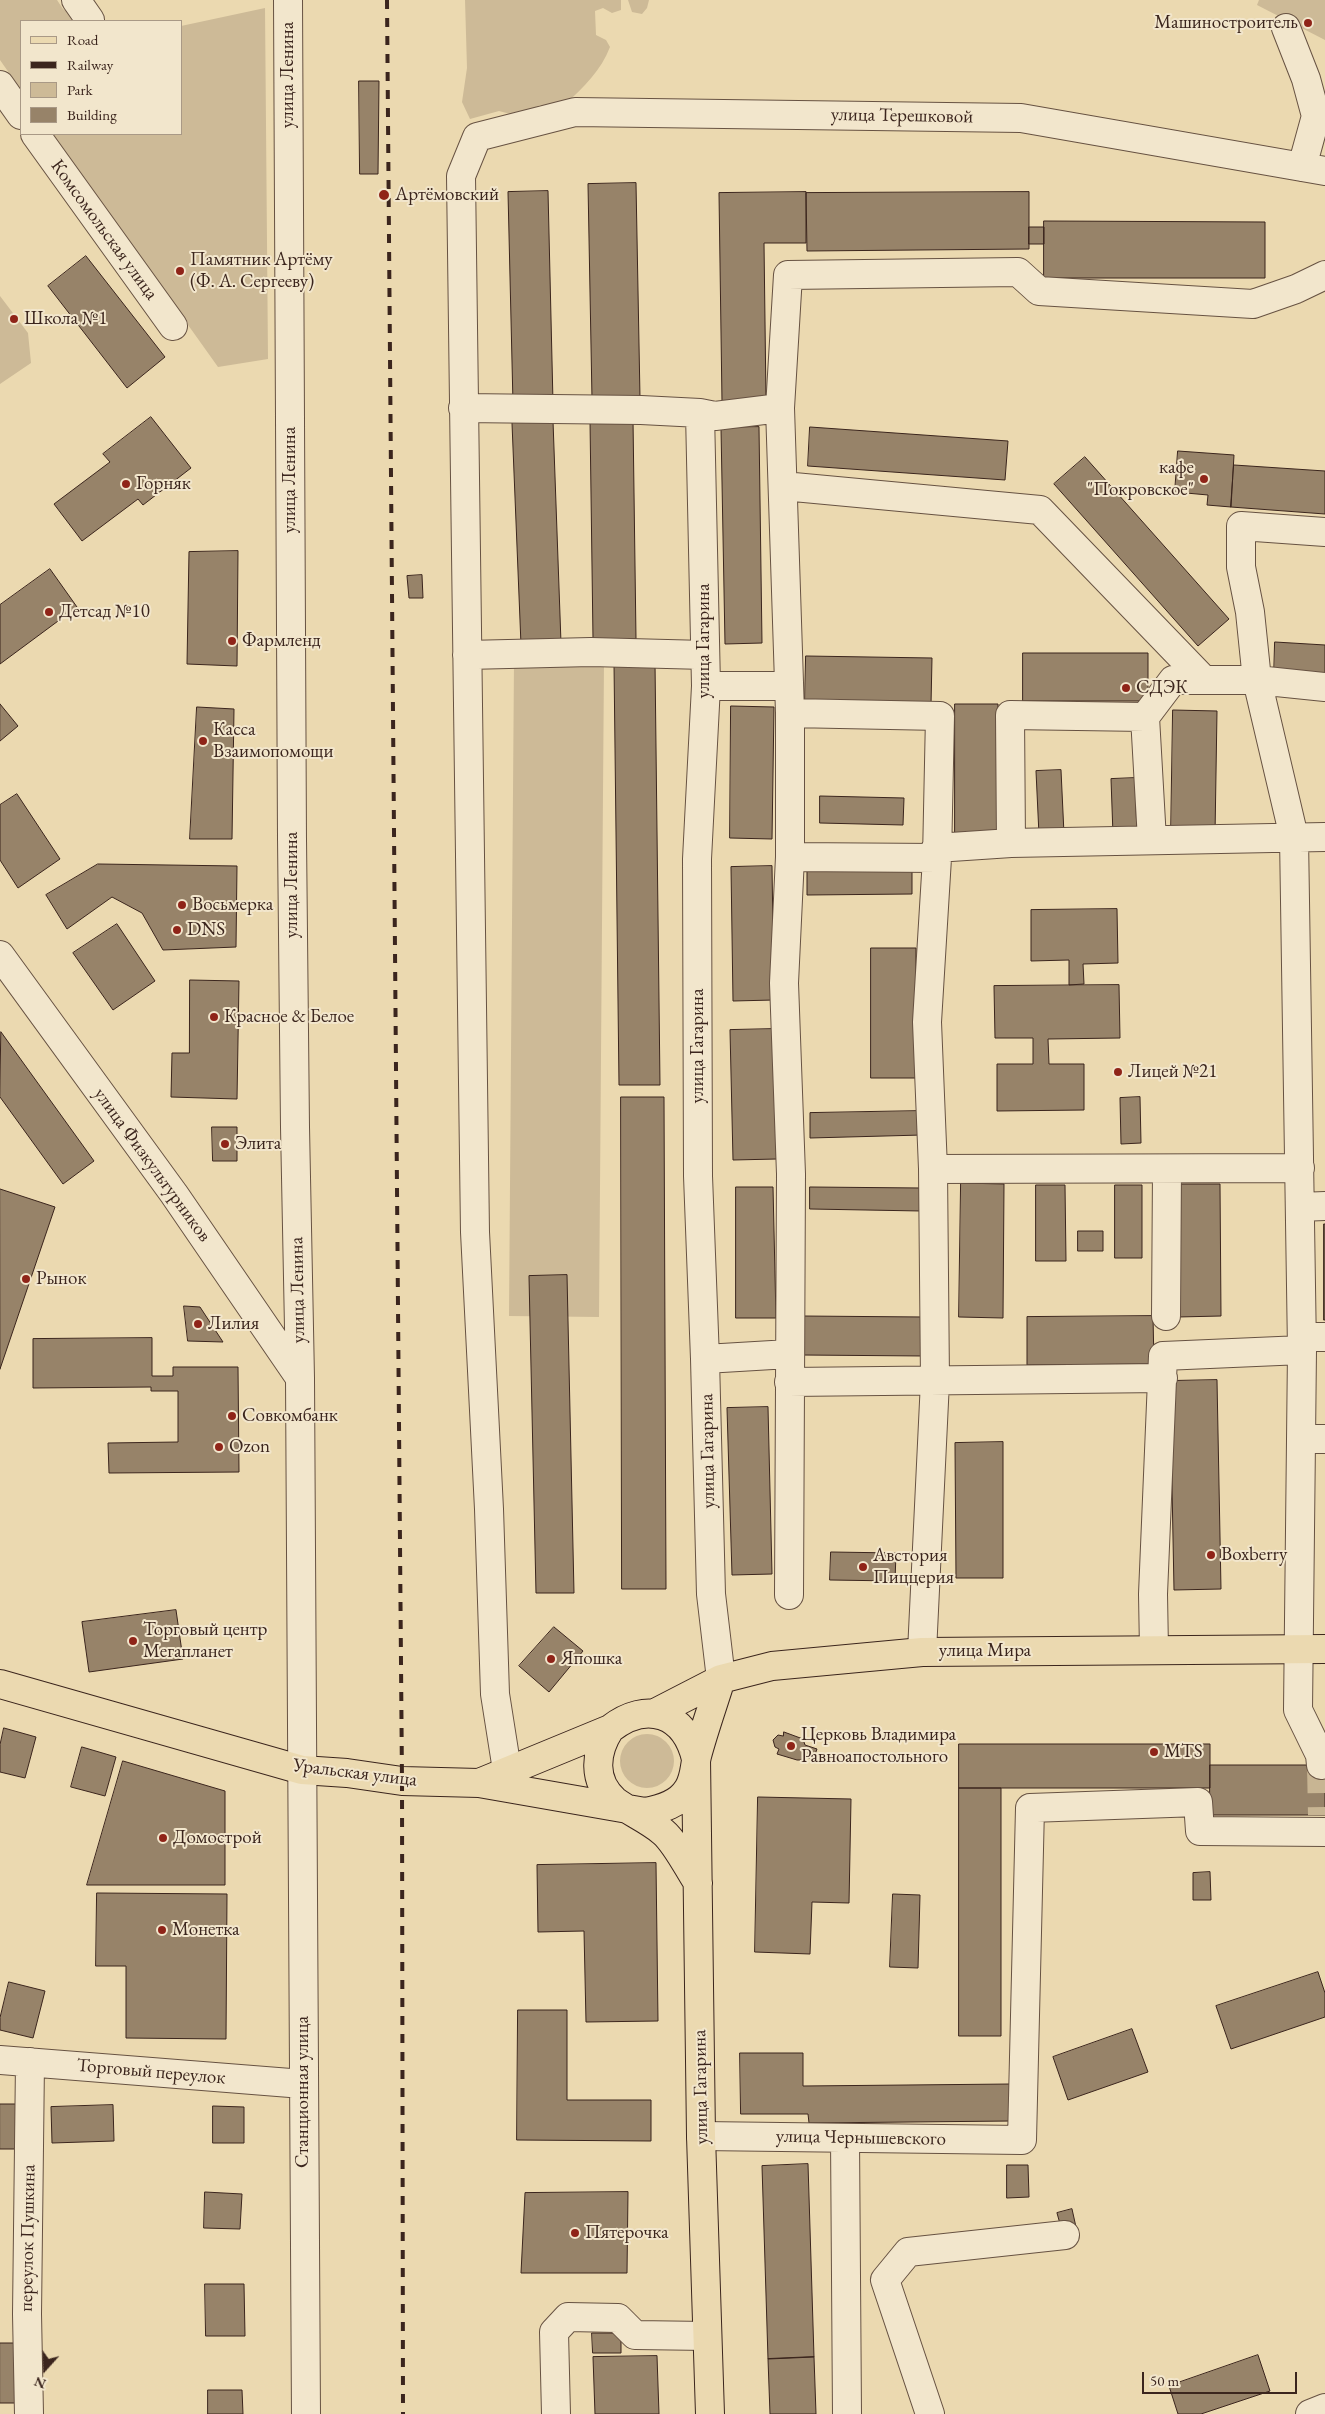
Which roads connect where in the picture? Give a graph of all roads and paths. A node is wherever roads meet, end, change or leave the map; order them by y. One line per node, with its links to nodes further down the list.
1 (288, 0): 38 (street, улица Ленина)
2 (1286, 28): 6 (street)
3 (0, 85): 4 (street)
4 (20, 114)
5 (36, 135): 8 (street, Комсомольская улица)
6 (1314, 169): 9 (street, улица Терешковой)
7 (1325, 276): 10 (street)
8 (173, 326)
9 (463, 408): 11 (street); 14 (street)
10 (780, 408): 11 (street); 12 (street)
11 (700, 413): 15 (street, улица Гагарина)
12 (784, 486): 16 (street); 19 (street)
13 (1325, 532): 17 (street)
14 (467, 655): 15 (street); 54 (street)
15 (705, 655): 18 (street, улица Гагарина)
16 (1204, 680): 17 (street); 22 (street)
17 (1257, 680): 20 (street); 23 (street)
18 (706, 686): 19 (street); 37 (street, улица Гагарина)
19 (789, 686): 21 (street)
20 (1325, 687)
21 (790, 713): 27 (street); 28 (street)
22 (1145, 717): 25 (street); 26 (street)
23 (1294, 837): 24 (street); 25 (street); 30 (street)
24 (1325, 837)
25 (1152, 840): 26 (street)
26 (1012, 843): 27 (street)
27 (936, 853): 28 (street); 31 (street)
28 (790, 857): 36 (street)
29 (0, 955): 38 (street, улица Физкультурников)
30 (1300, 1168): 32 (street); 33 (street)
31 (933, 1169): 32 (street); 40 (street)
32 (1167, 1170): 34 (street)
33 (1313, 1206): 35 (street)
34 (1166, 1316)
35 (1310, 1342): 39 (street); 42 (street)
36 (789, 1354): 37 (street); 41 (street)
37 (705, 1359): 47 (street, улица Гагарина)
38 (300, 1378): 53 (street, улица Ленина)
39 (1164, 1378): 40 (street); 45 (street)
40 (935, 1381): 41 (street); 46 (street)
41 (789, 1382): 43 (street)
42 (1313, 1439): 44 (street)
43 (789, 1595)
44 (1312, 1649): 45 (main road, улица Мира); 52 (street)
45 (1154, 1650): 46 (main road, улица Мира)
46 (922, 1652): 47 (main road, улица Мира)
47 (721, 1679): 49 (main road, улица Мира); 51 (main road)
48 (0, 1684): 53 (main road, Уральская улица)
49 (655, 1713): 50 (main road); 51 (main road)
50 (610, 1729): 54 (main road); 56 (main road)
51 (696, 1759): 56 (main road); 58 (main road, улица Гагарина)
52 (1321, 1765)
53 (302, 1770): 55 (main road, Уральская улица); 61 (street, Станционная улица)
54 (507, 1770): 55 (main road)
55 (479, 1783): 56 (main road, Уральская улица)
56 (630, 1808): 58 (main road)
57 (1323, 1827): 63 (street, улица Чернышевского)
58 (698, 1882): 62 (main road, улица Гагарина)
59 (0, 2060): 60 (street, Торговый переулок)
60 (30, 2062): 61 (street, Торговый переулок); 67 (street, переулок Пушкина)
61 (303, 2084): 68 (street, Станционная улица)
62 (701, 2136): 63 (street, улица Чернышевского); 65 (main road, улица Гагарина)
63 (845, 2138): 71 (street)
64 (1065, 2235): 72 (street)
65 (707, 2336): 69 (street); 70 (main road, улица Гагарина)
66 (1325, 2408): 73 (street)
67 (29, 2414)
68 (306, 2414)
69 (556, 2414)
70 (710, 2414)
71 (848, 2414)
72 (930, 2414)
73 (1310, 2414)

